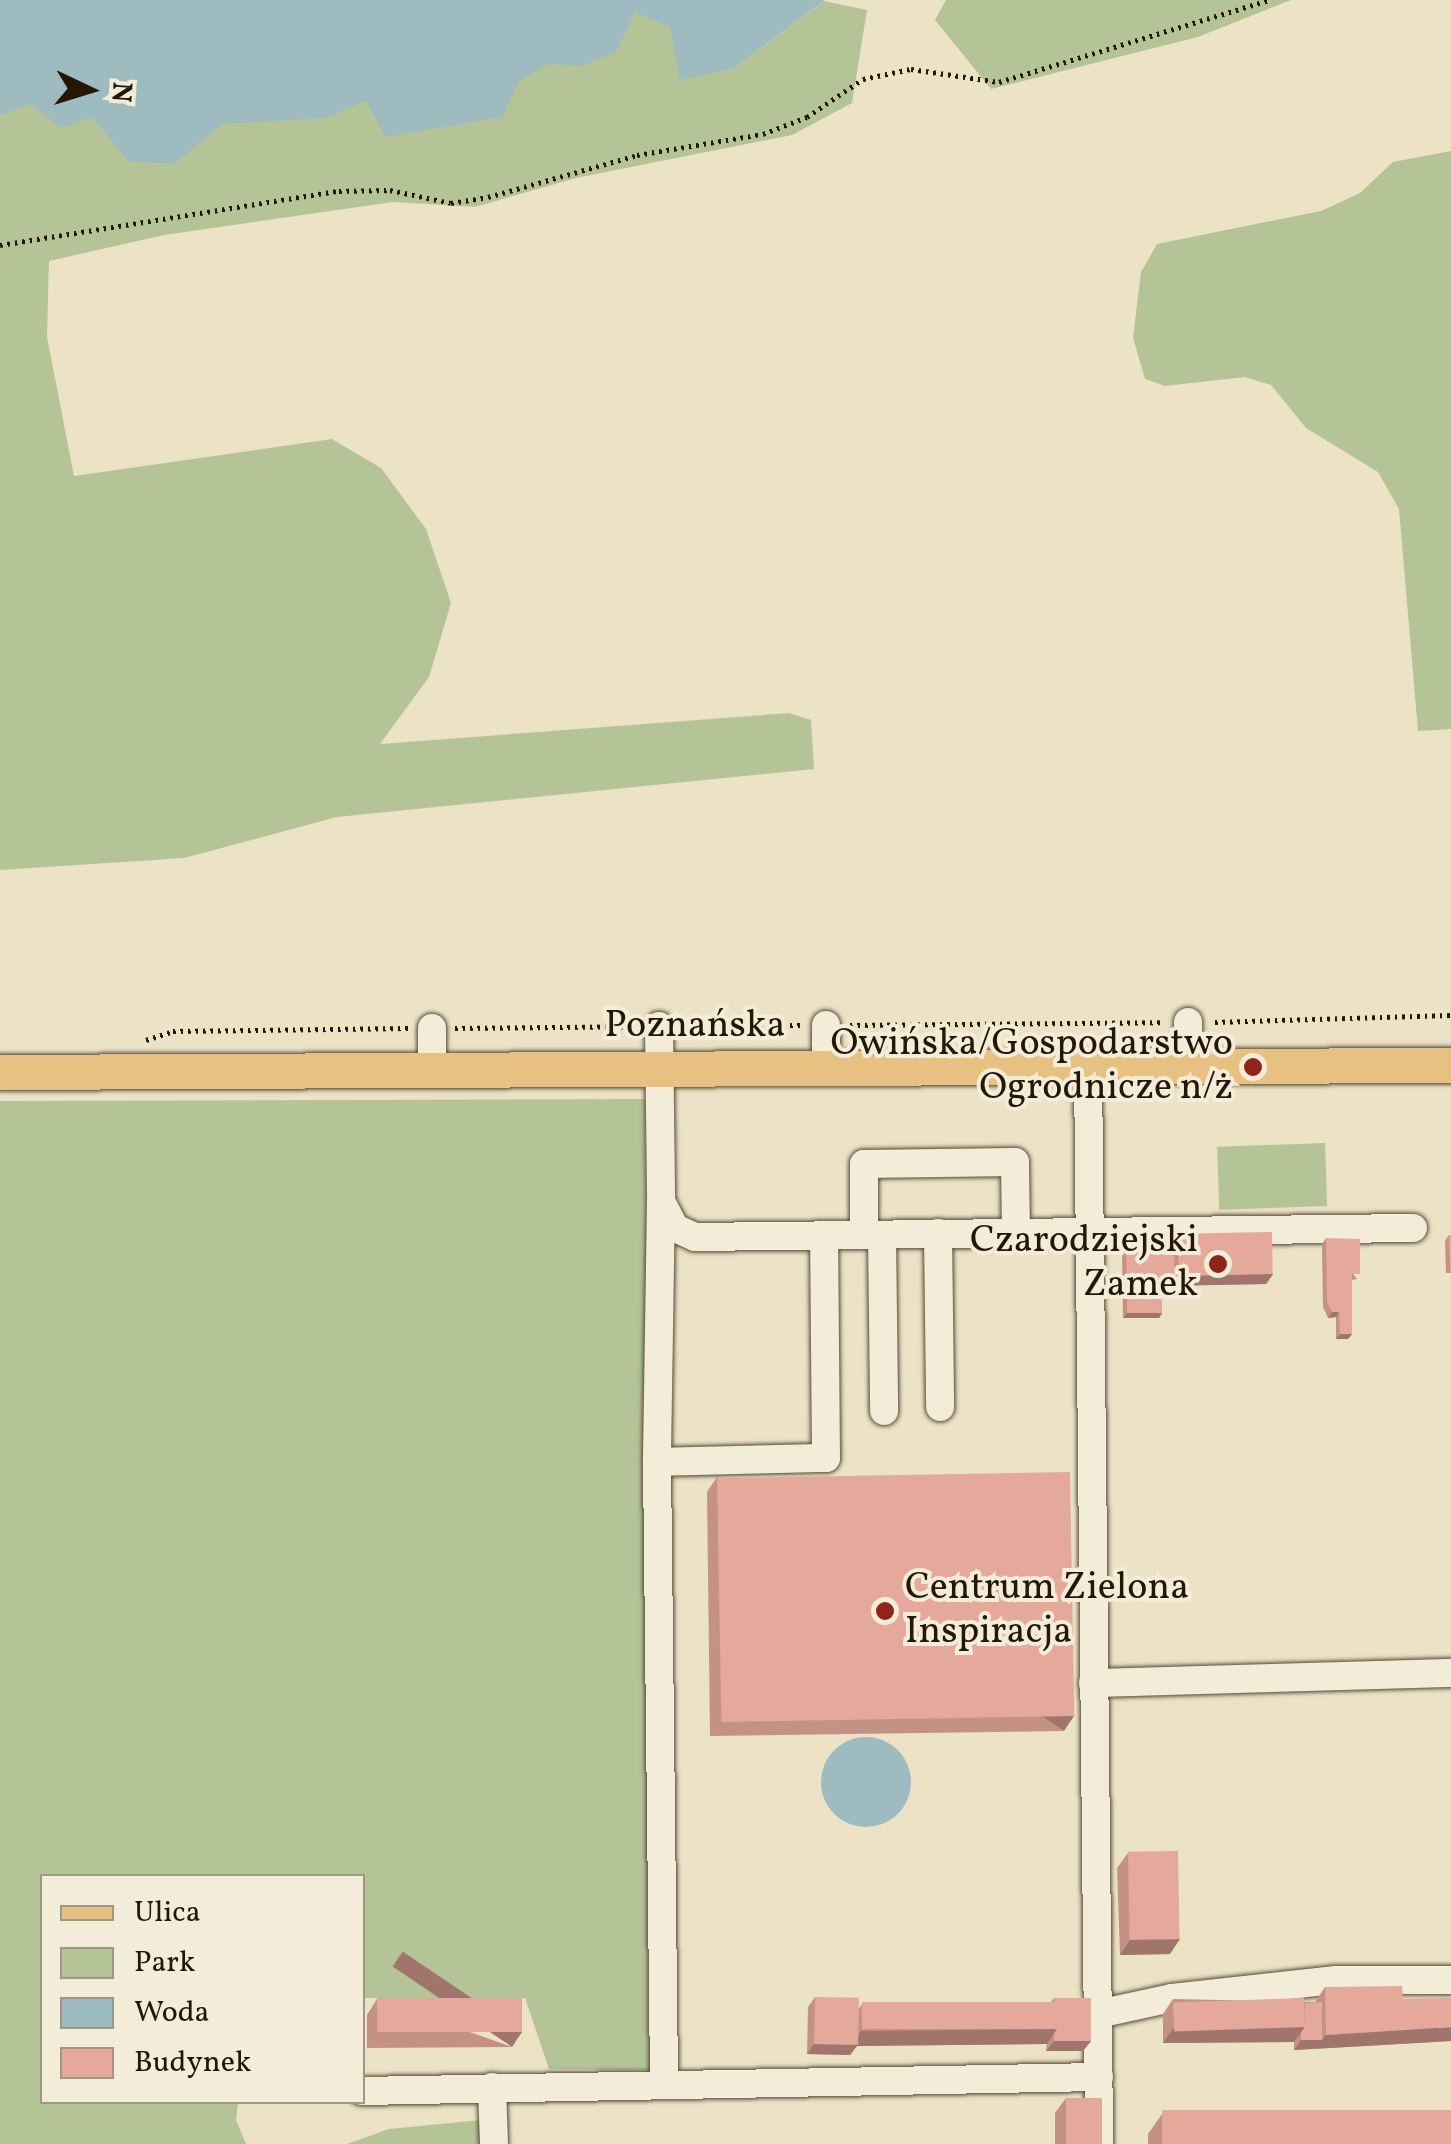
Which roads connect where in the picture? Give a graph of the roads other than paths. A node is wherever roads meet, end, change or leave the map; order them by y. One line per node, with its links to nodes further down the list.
1 (1188, 1022): 7 (lane)
2 (826, 1025): 8 (lane)
3 (660, 1026): 10 (lane)
4 (432, 1028): 9 (lane)
5 (1451, 1065): 7 (main road, Poznańska)
6 (1088, 1067): 7 (main road, Poznańska); 8 (main road, Poznańska); 14 (lane)
7 (1189, 1067)
8 (826, 1069): 10 (main road, Poznańska)
9 (432, 1070): 10 (main road, Poznańska); 11 (main road, Poznańska)
10 (659, 1070): 12 (lane)
11 (0, 1072)
12 (661, 1200): 18 (lane); 21 (lane)
13 (1412, 1228): 14 (lane)
14 (1086, 1231): 15 (lane); 23 (lane)
15 (1016, 1232): 16 (lane); 17 (lane)
16 (938, 1233): 17 (lane); 19 (lane)
17 (873, 1235): 18 (lane); 20 (lane)
18 (824, 1236): 21 (lane)
19 (940, 1407)
20 (884, 1411)
21 (657, 1462): 27 (lane)
22 (1451, 1673): 23 (lane)
23 (1093, 1683): 25 (lane)
24 (1451, 1980): 25 (lane)
25 (1098, 2014): 26 (lane)
26 (1098, 2077): 27 (lane); 31 (lane)
27 (664, 2082): 28 (lane)
28 (492, 2087): 29 (lane); 30 (lane)
29 (365, 2091)
30 (494, 2144)
31 (1100, 2144)

